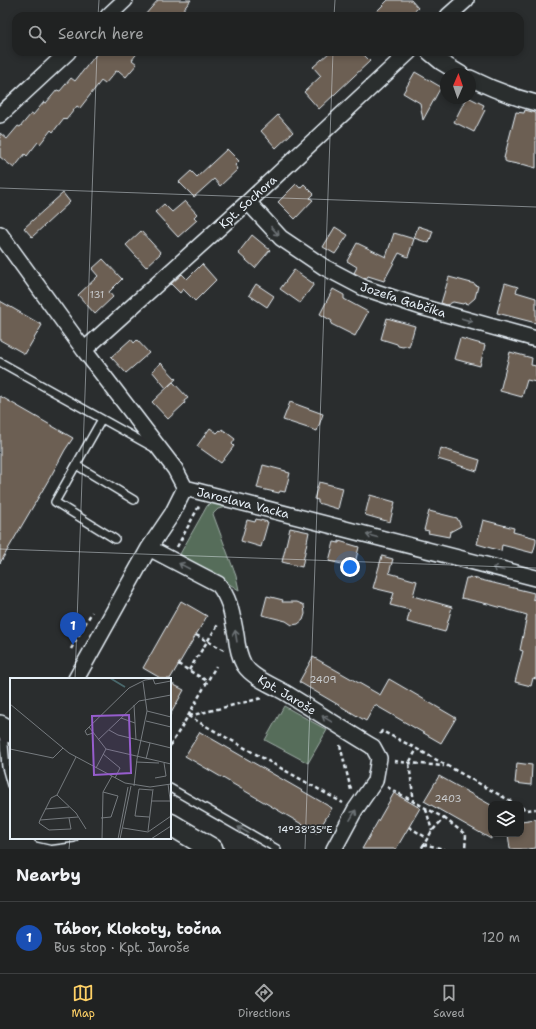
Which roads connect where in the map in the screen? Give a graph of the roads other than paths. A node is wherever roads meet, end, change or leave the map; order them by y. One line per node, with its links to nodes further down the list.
1 (125, 0): 3 (street)
2 (466, 0): 4 (street)
3 (112, 12)
4 (452, 12)
5 (64, 56): 11 (street)
6 (405, 56): 12 (street, Kpt. Sochora)
7 (434, 56): 8 (street)
8 (451, 68)
9 (476, 81): 10 (street)
10 (536, 103)
11 (0, 115)
12 (248, 202): 14 (street, Jozefa Gabčíka, one-way to 14); 15 (street, Kpt. Sochora)
13 (3, 244): 15 (street, Jaroslava Vacka)
14 (536, 339)
15 (84, 350): 18 (street, Jaroslava Vacka)
16 (0, 362): 17 (lane)
17 (102, 419): 18 (lane); 19 (lane)
18 (161, 452): 20 (street, Jaroslava Vacka)
19 (76, 465): 21 (lane); 22 (lane)
20 (185, 488): 23 (street); 24 (street, Jaroslava Vacka, one-way to 20)
21 (134, 500)
22 (115, 539)
23 (150, 548): 25 (street); 35 (street, Kpt. Jaroše, one-way to 23)
24 (536, 578)
25 (77, 678)
26 (5, 729): 27 (lane)
27 (6, 768): 28 (lane)
28 (10, 782)
29 (171, 789): 34 (lane, one-way to 29)
30 (171, 825): 33 (street)
31 (42, 839): 32 (lane)
32 (66, 839)
33 (212, 849)
34 (277, 849)
35 (334, 849)

